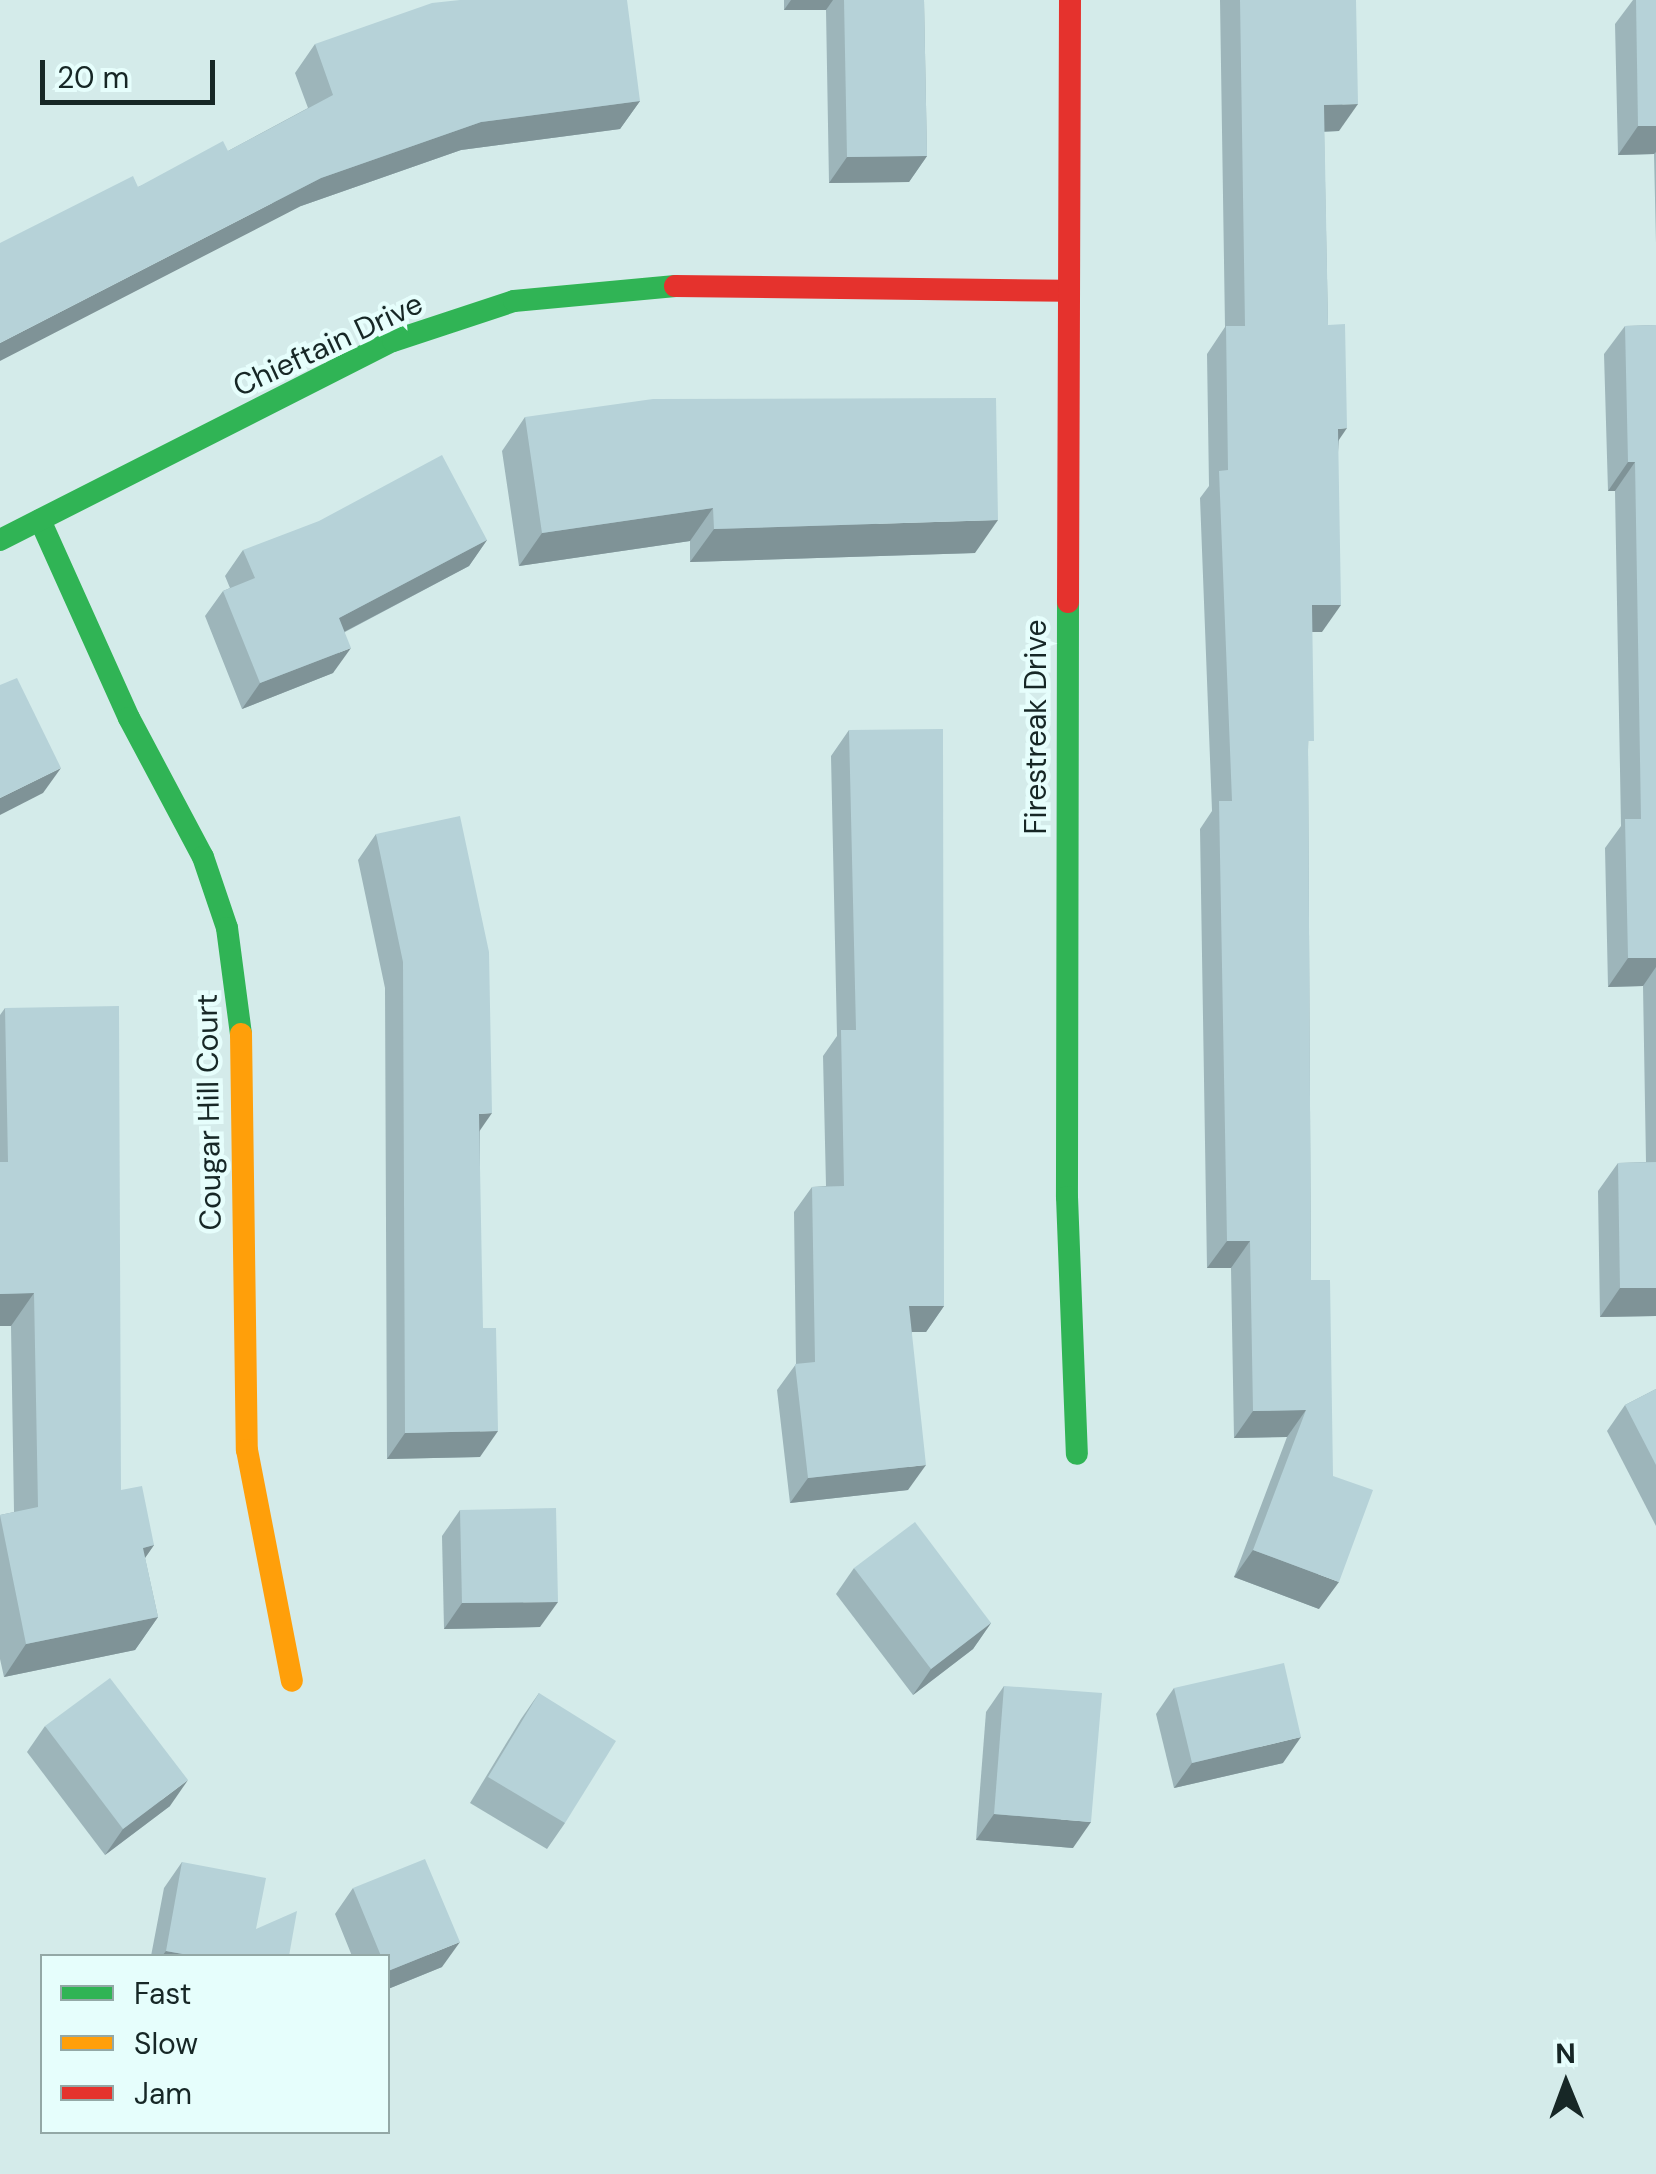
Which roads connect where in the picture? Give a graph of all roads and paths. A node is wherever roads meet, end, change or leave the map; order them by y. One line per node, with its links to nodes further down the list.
1 (1070, 0): 2 (street, Firestreak Drive)
2 (1065, 291): 3 (street, Chieftain Drive); 5 (street, Firestreak Drive)
3 (40, 520): 4 (street, Chieftain Drive); 6 (street, Cougar Hill Court)
4 (0, 540)
5 (1077, 1454)
6 (292, 1681)

